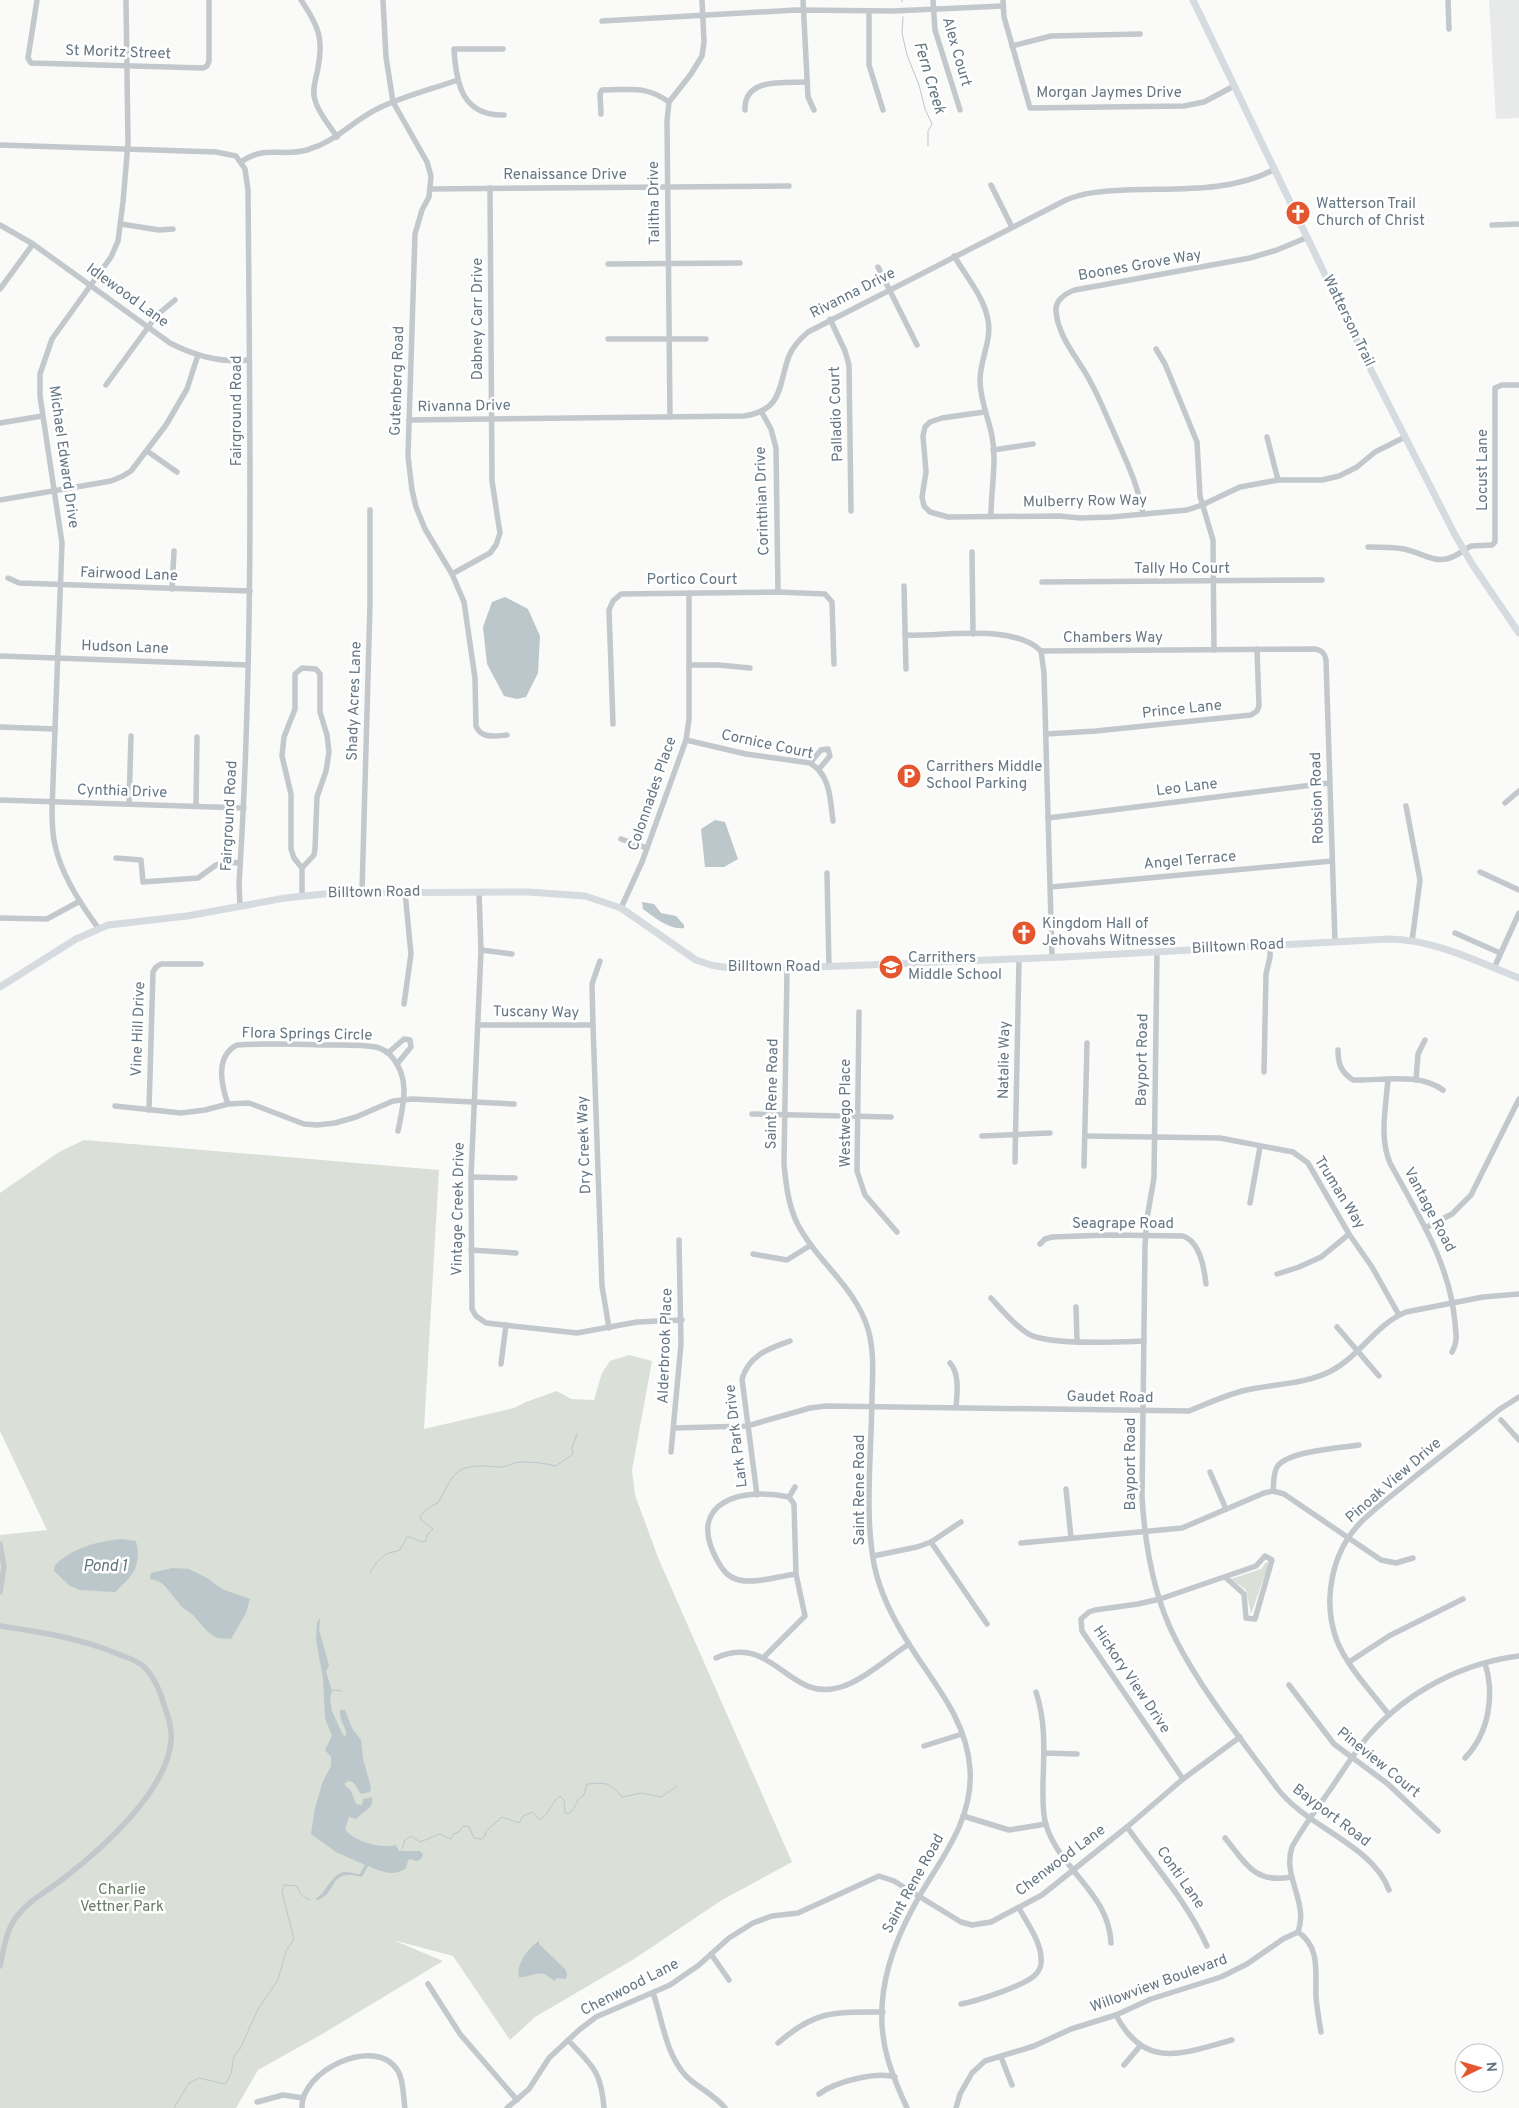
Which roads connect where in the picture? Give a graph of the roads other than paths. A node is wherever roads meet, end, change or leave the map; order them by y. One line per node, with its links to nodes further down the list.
1 (37, 0): 21 (street, St Moritz Street)
2 (126, 0): 21 (street, Michael Edward Drive)
3 (208, 0): 21 (street, St Moritz Street)
4 (301, 0): 33 (street)
5 (382, 0): 25 (street, Gutenberg Road)
6 (702, 0): 15 (street)
7 (803, 0): 12 (street)
8 (933, 0): 13 (street, Alex Court)
9 (1193, 0): 24 (main road, Watterson Trail)
10 (1448, 0): 17 (street)
11 (1003, 3): 13 (street); 19 (street, Morgan Jaymes Drive)
12 (803, 10): 14 (street); 15 (street); 23 (street)
13 (933, 10): 14 (street); 30 (street, Alex Court)
14 (868, 11): 29 (street)
15 (703, 15): 16 (street); 26 (street)
16 (602, 21)
17 (1449, 29)
18 (1140, 34): 19 (street)
19 (1012, 46): 24 (street, Morgan Jaymes Drive)
20 (503, 49): 22 (street)
21 (127, 66): 35 (street, Michael Edward Drive)
22 (458, 80): 25 (street); 32 (street)
23 (807, 82): 27 (street); 28 (street)
24 (1234, 86): 37 (main road, Watterson Trail)
25 (393, 102): 33 (street); 42 (street, Gutenberg Road)
26 (669, 102): 31 (street); 40 (street, Talitha Drive)
27 (745, 110)
28 (814, 110)
29 (883, 110)
30 (960, 110)
31 (600, 114)
32 (504, 115)
33 (337, 137): 36 (street)
34 (0, 145): 35 (street)
35 (127, 149): 36 (street); 44 (street, Michael Edward Drive)
36 (241, 162): 68 (street, Fairground Road)
37 (1275, 169): 47 (street, Rivanna Drive); 49 (main road, Watterson Trail)
38 (991, 185): 47 (street)
39 (789, 186): 40 (street, Renaissance Drive)
40 (668, 187): 41 (street, Renaissance Drive); 52 (street, Talitha Drive)
41 (490, 188): 42 (street, Renaissance Drive); 75 (street, Dabney Carr Drive)
42 (430, 190): 76 (street, Gutenberg Road)
43 (0, 224): 50 (street, Idlewood Lane)
44 (121, 224): 48 (street); 56 (street, Michael Edward Drive)
45 (1519, 224): 46 (street)
46 (1492, 225)
47 (1012, 227): 51 (street, Rivanna Drive)
48 (173, 229)
49 (1308, 237): 79 (main road, Watterson Trail); 90 (street, Boones Grove Way)
50 (33, 244): 56 (street, Idlewood Lane); 58 (street)
51 (954, 256): 57 (street, Rivanna Drive); 72 (street)
52 (669, 263): 53 (street); 54 (street); 62 (street, Talitha Drive)
53 (740, 263)
54 (608, 264)
55 (878, 266): 57 (street)
56 (90, 285): 61 (street, Idlewood Lane); 73 (street, Michael Edward Drive)
57 (889, 289): 60 (street, Rivanna Drive); 65 (street)
58 (0, 290)
59 (175, 300): 61 (street)
60 (830, 319): 71 (street, Rivanna Drive); 89 (street, Palladio Court)
61 (148, 327): 67 (street, Idlewood Lane); 69 (street)
62 (670, 339): 63 (street); 64 (street); 74 (street, Talitha Drive)
63 (706, 339)
64 (608, 340)
65 (917, 345)
66 (1156, 349): 87 (street)
67 (198, 354): 68 (street, Idlewood Lane); 82 (street)
68 (249, 360): 104 (street, Fairground Road)
69 (106, 385)
70 (1519, 385): 94 (street, Locust Lane)
71 (761, 411): 74 (street, Rivanna Drive); 105 (street, Corinthian Drive)
72 (984, 412): 81 (street); 91 (street, Mulberry Row Way)
73 (42, 416): 77 (street); 85 (street, Michael Edward Drive)
74 (670, 417): 75 (street, Rivanna Drive)
75 (491, 418): 76 (street, Rivanna Drive); 96 (street, Dabney Carr Drive)
76 (410, 420): 96 (street, Gutenberg Road)
77 (0, 423)
78 (1267, 437): 84 (street)
79 (1405, 437): 84 (street, Mulberry Row Way); 94 (main road, Watterson Trail)
80 (1033, 444): 81 (street)
81 (993, 450): 91 (street)
82 (147, 451): 83 (street); 85 (street)
83 (177, 472)
84 (1278, 480): 87 (street, Mulberry Row Way)
85 (55, 490): 86 (street); 101 (street, Michael Edward Drive)
86 (0, 500)
87 (1202, 505): 90 (street, Mulberry Row Way); 99 (street)
88 (370, 510): 152 (street, Shady Acres Lane)
89 (851, 511)
90 (1143, 514): 91 (street, Mulberry Row Way)
91 (991, 516)
92 (1368, 547): 94 (street)
93 (174, 550): 103 (street)
94 (1464, 550): 107 (main road, Watterson Trail)
95 (972, 552): 108 (street)
96 (452, 574): 125 (street, Gutenberg Road)
97 (8, 578): 101 (street, Fairwood Lane)
98 (1322, 580): 99 (street, Tally Ho Court)
99 (1213, 581): 100 (street, Tally Ho Court); 111 (street)
100 (1042, 582)
101 (61, 585): 103 (street, Fairwood Lane); 115 (street, Michael Edward Drive)
102 (904, 586): 109 (street)
103 (172, 589): 104 (street, Fairwood Lane)
104 (250, 591): 117 (street, Fairground Road)
105 (778, 592): 106 (street, Portico Court); 116 (street, Portico Court)
106 (689, 593): 118 (street, Colonnades Place); 121 (street, Portico Court)
107 (1519, 633)
108 (974, 634): 109 (street, Chambers Way); 112 (street, Chambers Way)
109 (905, 635): 120 (street)
110 (1257, 649): 111 (street, Chambers Way); 113 (street, Chambers Way); 124 (street, Prince Lane)
111 (1214, 650): 112 (street, Chambers Way)
112 (1041, 651): 124 (street)
113 (1324, 654): 131 (street, Robsion Road)
114 (0, 656): 115 (street, Hudson Lane)
115 (58, 658): 117 (street, Hudson Lane); 123 (street, Michael Edward Drive)
116 (834, 664)
117 (248, 665): 139 (street, Fairground Road)
118 (689, 665): 119 (street); 128 (street, Colonnades Place)
119 (750, 668)
120 (906, 669)
121 (613, 724)
122 (0, 727): 123 (street)
123 (55, 729): 134 (street, Michael Edward Drive)
124 (1046, 734): 140 (street)
125 (507, 735)
126 (131, 736): 136 (street)
127 (198, 737): 137 (street)
128 (686, 740): 129 (street, Cornice Court); 143 (street, Colonnades Place)
129 (810, 764): 130 (street, Cornice Court); 130 (street)
130 (819, 769): 141 (street, Cornice Court)
131 (1330, 783): 140 (street, Leo Lane); 145 (street, Robsion Road)
132 (1519, 791): 135 (street)
133 (0, 800): 134 (street, Cynthia Drive)
134 (52, 802): 136 (street, Cynthia Drive); 156 (street, Michael Edward Drive)
135 (1504, 803)
136 (129, 804): 137 (street, Cynthia Drive)
137 (196, 806): 139 (street, Cynthia Drive)
138 (1406, 806): 163 (street)
139 (244, 808): 146 (street, Fairground Road)
140 (1048, 818): 150 (street)
141 (833, 821)
142 (622, 839): 143 (street)
143 (647, 848): 158 (street, Colonnades Place)
144 (116, 858): 146 (street)
145 (1332, 861): 150 (street, Angel Terrace); 164 (street, Robsion Road)
146 (240, 863): 157 (street, Fairground Road)
147 (302, 868): 147 (street); 155 (street)
148 (1480, 872): 151 (street)
149 (826, 873): 174 (street)
150 (1051, 887): 170 (street)
151 (1519, 890)
152 (362, 892): 153 (main road, Billtown Road); 155 (main road, Billtown Road)
153 (405, 892): 154 (main road, Billtown Road); 179 (street)
154 (479, 892): 158 (main road, Billtown Road); 166 (street, Vintage Creek Drive)
155 (302, 895): 157 (main road, Billtown Road)
156 (80, 901): 160 (street); 161 (street, Michael Edward Drive)
157 (240, 906): 161 (main road, Billtown Road)
158 (621, 908): 176 (main road, Billtown Road)
159 (1519, 913): 168 (street)
160 (0, 918)
161 (99, 929): 178 (main road, Billtown Road)
162 (1455, 933): 168 (street)
163 (1412, 940): 164 (main road, Billtown Road); 175 (main road, Billtown Road)
164 (1334, 942): 165 (main road, Billtown Road)
165 (1270, 946): 167 (main road, Billtown Road); 188 (street)
166 (481, 950): 169 (street); 181 (street, Vintage Creek Drive)
167 (1157, 952): 170 (main road, Billtown Road); 208 (street, Bayport Road)
168 (1500, 953): 175 (street)
169 (512, 954)
170 (1052, 957): 171 (main road, Billtown Road)
171 (1019, 959): 174 (main road, Billtown Road); 205 (street, Natalie Way)
172 (600, 961): 182 (street, Dry Creek Way)
173 (202, 964): 198 (street, Vine Hill Drive)
174 (829, 967): 176 (main road, Billtown Road)
175 (1494, 968): 177 (main road, Billtown Road)
176 (787, 969): 200 (street, Saint Rene Road)
177 (1519, 978)
178 (0, 987)
179 (404, 1004)
180 (860, 1012): 201 (street, Westwego Place)
181 (478, 1024): 182 (street, Tuscany Way); 194 (street, Vintage Creek Drive)
182 (593, 1025): 235 (street, Dry Creek Way)
183 (1425, 1040): 190 (street)
184 (1087, 1043): 207 (street)
185 (1338, 1050): 189 (street)
186 (388, 1053): 187 (street, Flora Springs Circle); 187 (street); 195 (street, Flora Springs Circle)
187 (397, 1064): 193 (street, Flora Springs Circle)
188 (1264, 1072)
189 (1388, 1079): 190 (street); 215 (street, Vantage Road)
190 (1416, 1080): 191 (street)
191 (1443, 1090)
192 (1519, 1099): 215 (street)
193 (404, 1100): 194 (street); 195 (street); 203 (street, Flora Springs Circle)
194 (473, 1103): 196 (street); 212 (street, Vintage Creek Drive)
195 (228, 1104): 198 (street)
196 (514, 1104)
197 (115, 1106): 198 (street)
198 (149, 1110)
199 (752, 1114): 200 (street)
200 (785, 1115): 201 (street); 221 (street, Saint Rene Road)
201 (858, 1117): 202 (street); 216 (street, Westwego Place)
202 (891, 1117)
203 (398, 1131)
204 (1050, 1133): 205 (street)
205 (1016, 1134): 206 (street); 210 (street, Natalie Way)
206 (982, 1136)
207 (1086, 1136): 208 (street, Truman Way); 211 (street)
208 (1155, 1137): 209 (street, Truman Way); 218 (street, Bayport Road)
209 (1260, 1147): 214 (street); 217 (street, Truman Way)
210 (1015, 1162)
211 (1084, 1166)
212 (471, 1178): 213 (street); 222 (street, Vintage Creek Drive)
213 (516, 1178)
214 (1250, 1203)
215 (1425, 1228): 229 (street, Vantage Road)
216 (897, 1232)
217 (1349, 1234): 225 (street); 231 (street, Truman Way)
218 (1146, 1235): 220 (street, Seagrape Road); 226 (street, Seagrape Road); 238 (street, Bayport Road)
219 (679, 1240): 232 (street, Alderbrook Place)
220 (1040, 1244)
221 (811, 1245): 224 (street); 245 (street, Saint Rene Road)
222 (471, 1250): 223 (street); 233 (street, Vintage Creek Drive)
223 (516, 1253)
224 (753, 1254)
225 (1277, 1274)
226 (1206, 1284)
227 (1519, 1294): 229 (street, Gaudet Road)
228 (991, 1298): 237 (street)
229 (1453, 1302): 231 (street, Gaudet Road); 240 (street, Vantage Road)
230 (1076, 1307): 237 (street)
231 (1399, 1315): 239 (street, Gaudet Road)
232 (682, 1320): 235 (street, Vintage Creek Drive); 250 (street, Alderbrook Place)
233 (506, 1325): 235 (street, Vintage Creek Drive); 242 (street)
234 (1336, 1327): 239 (street)
235 (609, 1328)
236 (790, 1341): 249 (street, Lark Park Drive)
237 (1077, 1341): 238 (street)
238 (1144, 1342): 247 (street, Bayport Road)
239 (1358, 1351): 243 (street); 247 (street, Gaudet Road)
240 (1452, 1352)
241 (950, 1363): 246 (street)
242 (500, 1364)
243 (1379, 1376)
244 (1519, 1397): 264 (street, Pinoak View Drive)
245 (872, 1407): 246 (street, Gaudet Road); 249 (street, Gaudet Road); 268 (street, Saint Rene Road)
246 (956, 1408): 247 (street, Gaudet Road)
247 (1144, 1410): 262 (street, Bayport Road)
248 (1501, 1420): 251 (street)
249 (747, 1426): 250 (street, Gaudet Road); 258 (street, Lark Park Drive)
250 (674, 1428): 253 (street, Alderbrook Place)
251 (1519, 1440)
252 (1360, 1445): 257 (street)
253 (671, 1452)
254 (1210, 1472): 260 (street)
255 (795, 1487): 259 (street)
256 (1066, 1489): 263 (street)
257 (1273, 1491): 260 (street); 264 (street)
258 (757, 1495): 259 (street); 270 (street)
259 (789, 1497): 270 (street)
260 (1226, 1509): 262 (street)
261 (961, 1522): 265 (street)
262 (1144, 1530): 263 (street); 274 (street, Bayport Road)
263 (1071, 1538): 266 (street)
264 (1349, 1538): 269 (street); 281 (street, Pinoak View Drive)
265 (931, 1542): 268 (street); 275 (street)
266 (1021, 1543)
267 (0, 1544): 272 (street)
268 (873, 1556): 277 (street, Saint Rene Road)
269 (1413, 1558)
270 (796, 1574): 279 (street)
271 (1225, 1577): 271 (street, Hickory View Drive); 274 (street, Hickory View Drive)
272 (0, 1592)
273 (1463, 1599): 281 (street)
274 (1160, 1600): 287 (street, Bayport Road); 293 (street, Hickory View Drive)
275 (987, 1624)
276 (0, 1626): 309 (street)
277 (909, 1644): 279 (street); 286 (street, Saint Rene Road)
278 (1519, 1656): 282 (street)
279 (764, 1657): 280 (street)
280 (716, 1658)
281 (1349, 1662): 285 (street, Pinoak View Drive)
282 (1485, 1663): 285 (street); 292 (street)
283 (1289, 1685): 291 (street, Pineview Court)
284 (1036, 1692): 289 (street)
285 (1389, 1715): 291 (street)
286 (962, 1734): 288 (street); 294 (street, Saint Rene Road)
287 (1240, 1737): 293 (street, Chenwood Lane); 295 (street, Bayport Road)
288 (924, 1746)
289 (1044, 1753): 290 (street); 296 (street)
290 (1077, 1754)
291 (1352, 1758): 295 (street); 298 (street, Pineview Court)
292 (1465, 1758)
293 (1183, 1779): 297 (street, Chenwood Lane)
294 (963, 1816): 296 (street); 303 (street, Saint Rene Road)
295 (1310, 1819): 301 (street); 302 (street, Bayport Road)
296 (1046, 1824): 300 (street)
297 (1127, 1827): 300 (street, Chenwood Lane); 307 (street, Conti Lane)
298 (1438, 1831)
299 (1225, 1838): 301 (street)
300 (1075, 1870): 304 (street, Chenwood Lane); 306 (street)
301 (1291, 1877): 305 (street)
302 (1389, 1890)
303 (919, 1897): 304 (street, Chenwood Lane); 308 (street, Chenwood Lane); 314 (street, Saint Rene Road)
304 (1019, 1908): 313 (street)
305 (1298, 1932): 315 (street, Willowview Boulevard); 316 (street)
306 (1111, 1943)
307 (1207, 1946)
308 (711, 1954): 310 (street); 312 (street, Chenwood Lane)
309 (0, 1966)
310 (729, 1980)
311 (428, 1984): 327 (street)
312 (653, 1993): 317 (street, Chenwood Lane); 333 (street)
313 (961, 2004)
314 (882, 2012): 319 (street); 323 (street, Saint Rene Road)
315 (1116, 2016): 320 (street); 321 (street, Willowview Boulevard)
316 (1321, 2032)
317 (568, 2040): 327 (street, Chenwood Lane); 332 (street)
318 (1232, 2040): 320 (street)
319 (778, 2043)
320 (1140, 2046): 322 (street)
321 (1001, 2057): 324 (street); 335 (street, Willowview Boulevard)
322 (1124, 2064)
323 (894, 2077): 325 (street); 334 (street, Saint Rene Road)
324 (1012, 2086)
325 (820, 2094)
326 (302, 2098): 328 (street); 329 (street); 330 (street)
327 (518, 2100): 331 (street, Chenwood Lane)
328 (257, 2102)
329 (302, 2108)
330 (406, 2108)
331 (506, 2108)
332 (604, 2108)
333 (725, 2108)
334 (907, 2108)
335 (956, 2108)

